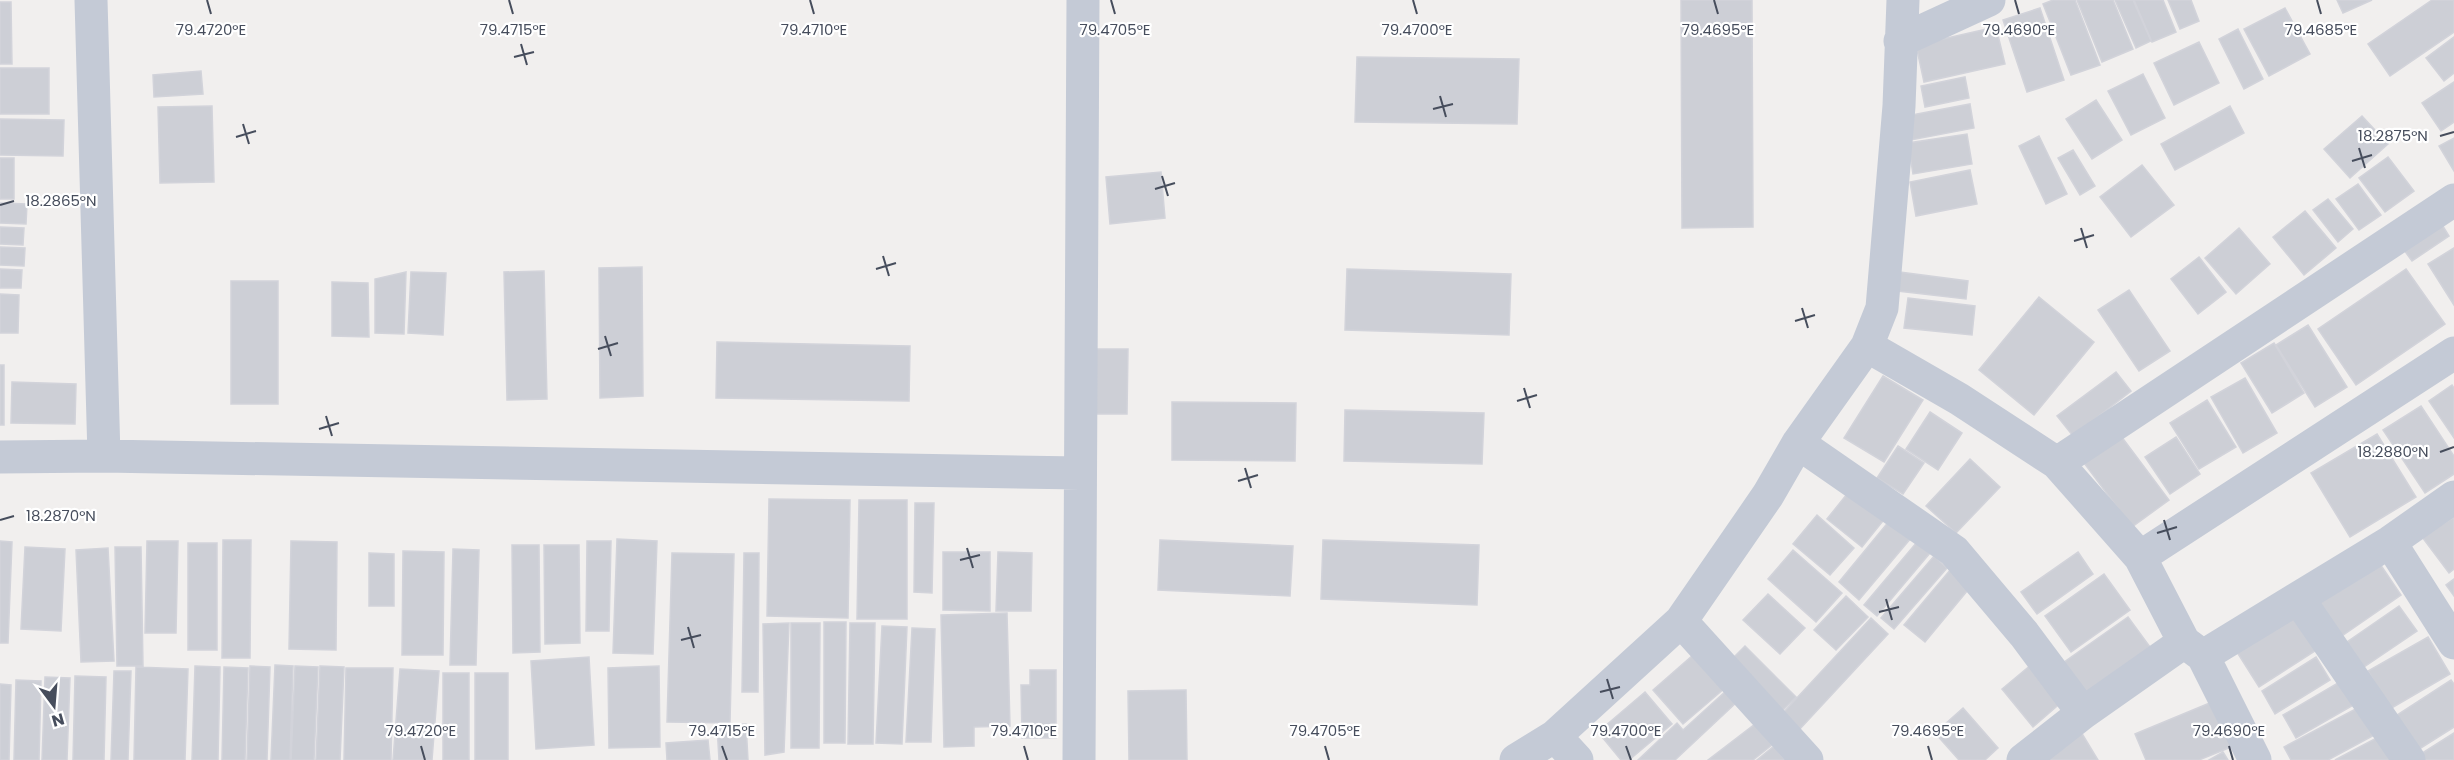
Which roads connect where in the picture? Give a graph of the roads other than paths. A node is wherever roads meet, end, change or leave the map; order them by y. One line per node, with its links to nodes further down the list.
1 (91, 0): 10 (street)
2 (1083, 0): 13 (street)
3 (1903, 0): 5 (street)
4 (1989, 0): 5 (street)
5 (1900, 41): 7 (street)
6 (2454, 200): 12 (street)
7 (1868, 346): 9 (street); 12 (street)
8 (2454, 353): 16 (street)
9 (1798, 443): 18 (street); 21 (street)
10 (104, 456): 11 (street); 13 (street)
11 (0, 457)
12 (2057, 463): 16 (street)
13 (1080, 473): 23 (street)
14 (2454, 497): 15 (street)
15 (2390, 542): 17 (street); 19 (street)
16 (2140, 557): 20 (street)
17 (2298, 598): 20 (street); 29 (street)
18 (1681, 621): 22 (street); 26 (street)
19 (2454, 643)
20 (2194, 649): 21 (street); 28 (street)
21 (2083, 713): 27 (street)
22 (1555, 736): 24 (street); 25 (street)
23 (1079, 760)
24 (1516, 760)
25 (1577, 760)
26 (1807, 760)
27 (2023, 760)
28 (2255, 760)
29 (2409, 760)

